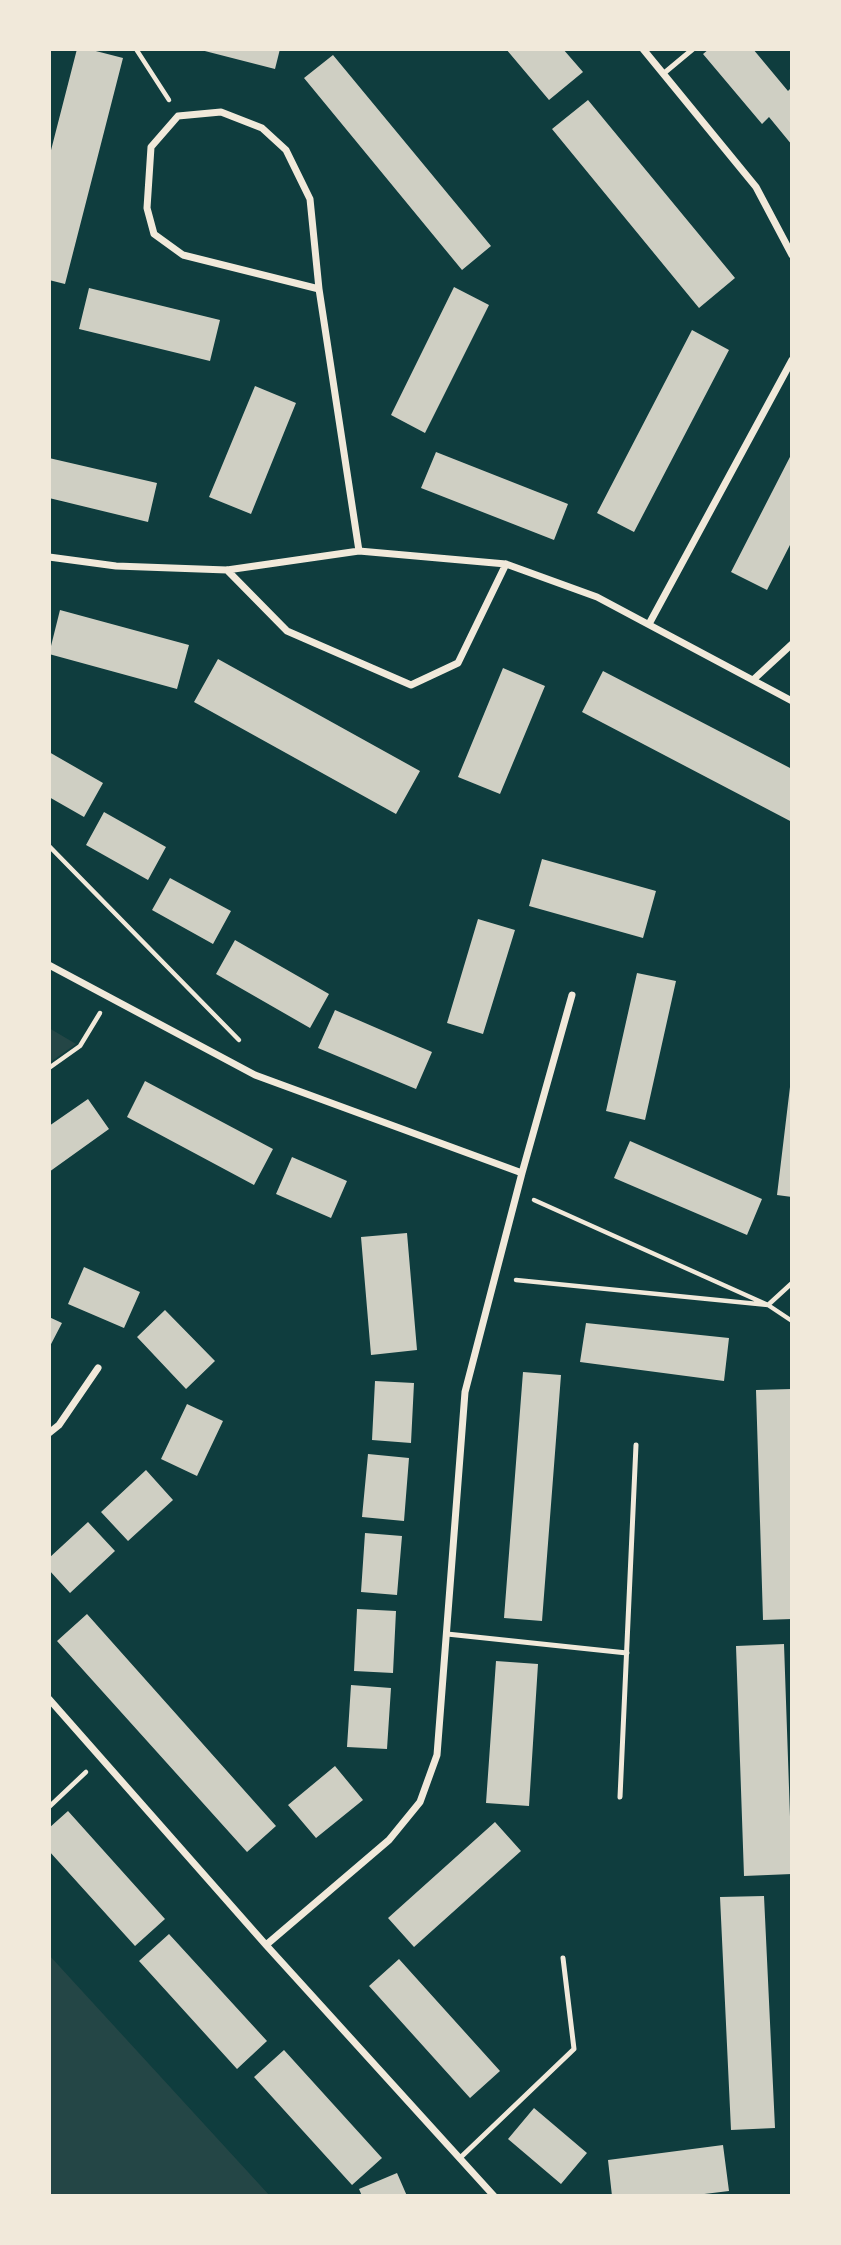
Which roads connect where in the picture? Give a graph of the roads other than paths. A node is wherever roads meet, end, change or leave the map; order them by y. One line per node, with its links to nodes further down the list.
1 (643, 49): 3 (street)
2 (693, 49): 3 (lane)
3 (663, 74): 4 (street)
4 (792, 255)
5 (319, 289): 5 (street); 7 (street)
6 (792, 360): 11 (street)
7 (359, 551): 9 (street); 10 (street)
8 (49, 557): 10 (street)
9 (506, 564): 10 (street); 11 (street)
10 (227, 570)
11 (649, 624): 13 (street)
12 (792, 644): 13 (street)
13 (753, 680): 14 (street)
14 (792, 701)
15 (49, 965): 17 (street)
16 (572, 995): 17 (street)
17 (522, 1173): 21 (street)
18 (98, 1368): 19 (street)
19 (49, 1433)
20 (636, 1445): 22 (lane)
21 (447, 1634): 22 (lane); 25 (street)
22 (627, 1653): 24 (lane)
23 (49, 1699): 25 (street)
24 (621, 1797)
25 (266, 1945): 27 (street)
26 (563, 1958): 27 (lane)
27 (460, 2158): 28 (street)
28 (494, 2196)

